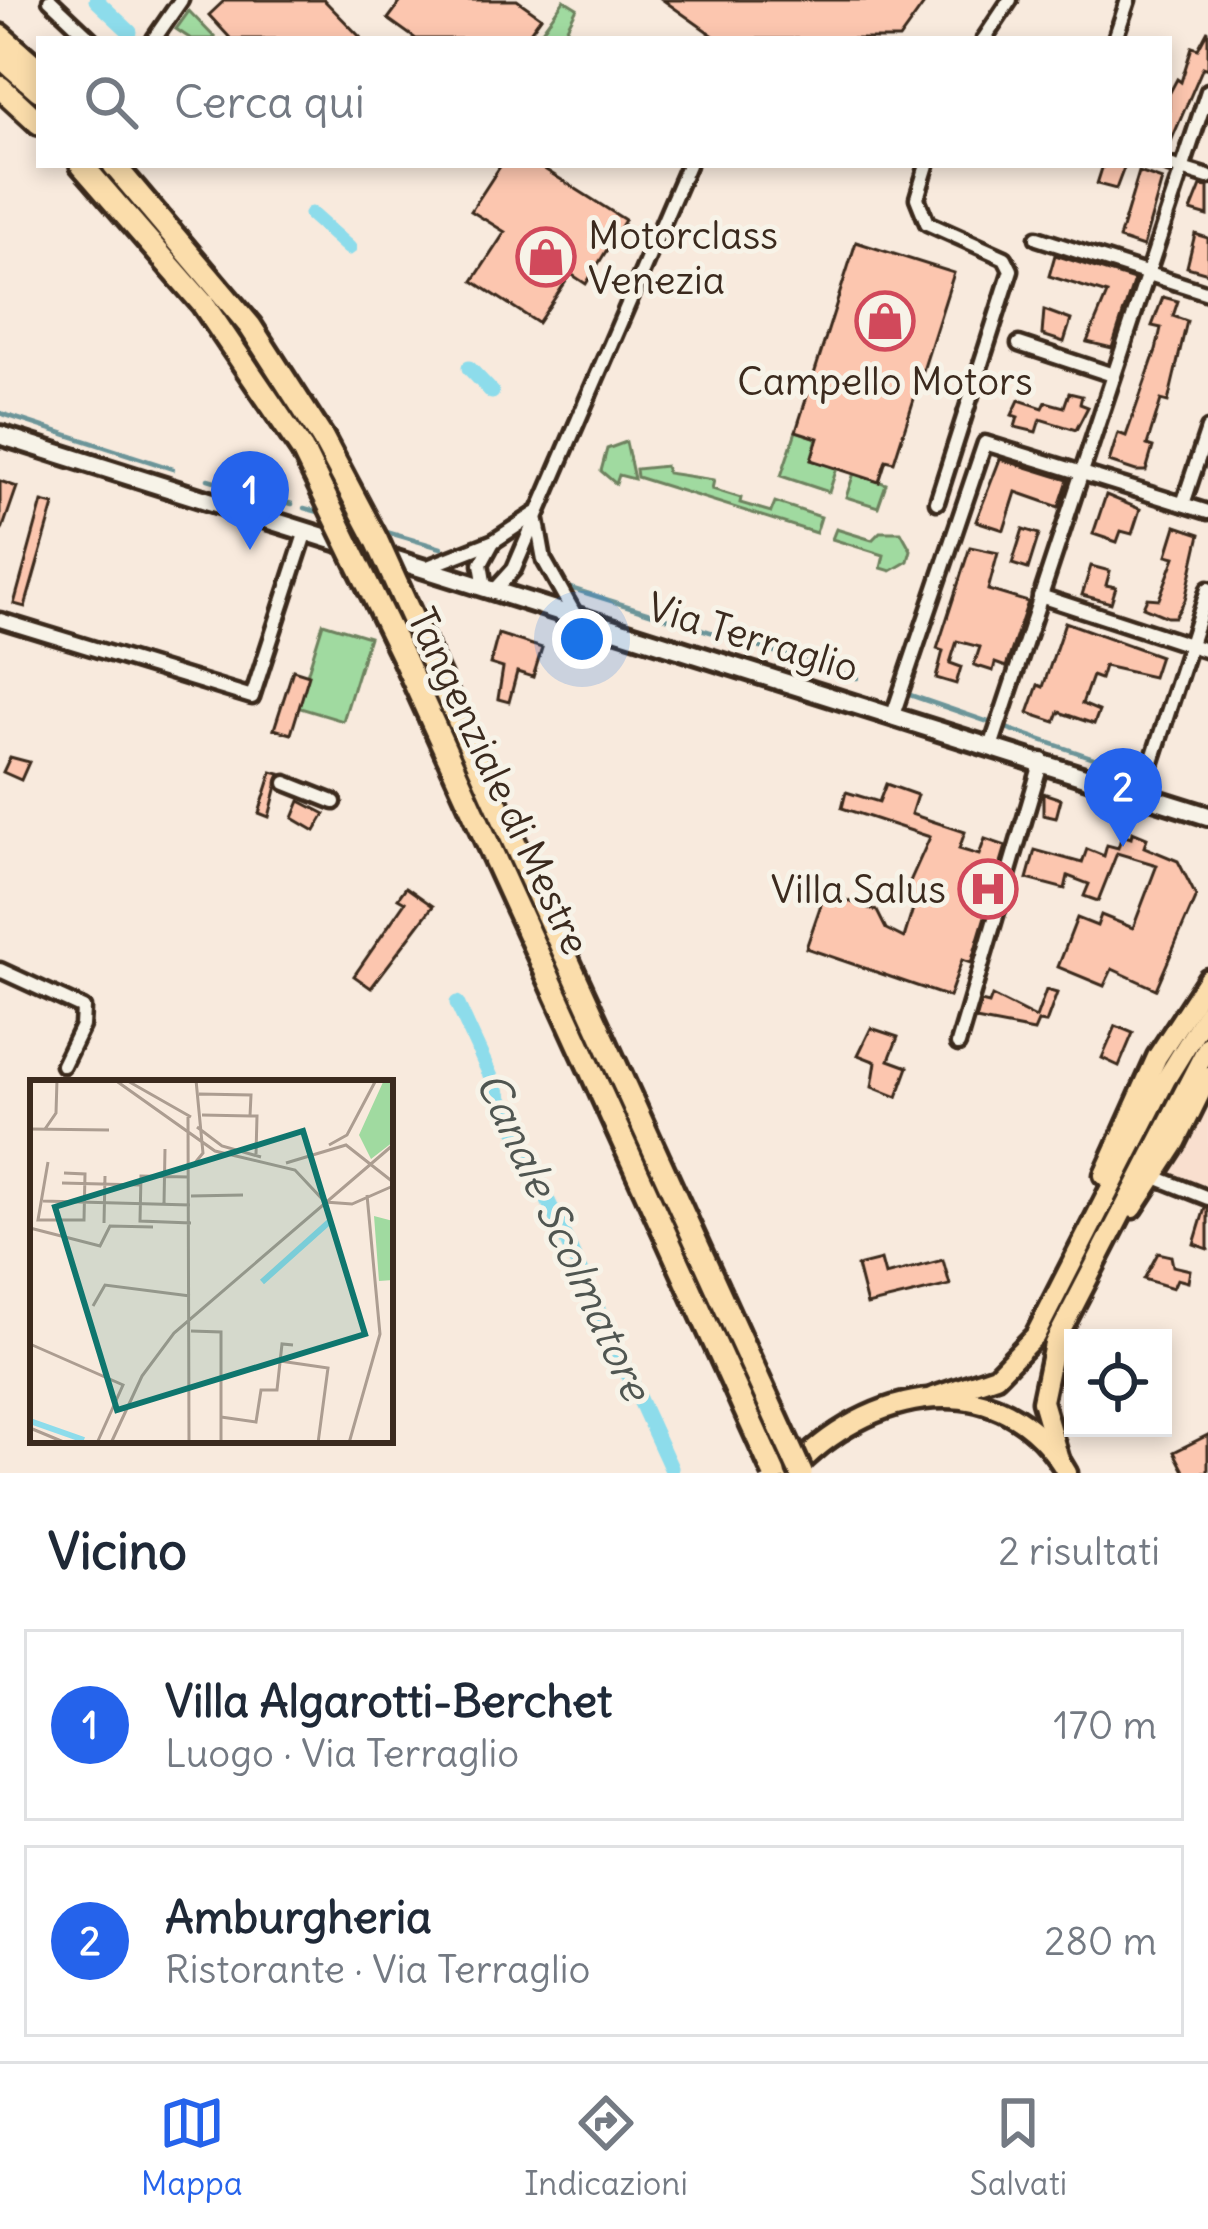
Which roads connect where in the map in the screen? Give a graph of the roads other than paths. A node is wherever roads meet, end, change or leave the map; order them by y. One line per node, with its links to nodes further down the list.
1 (50, 0): 6 (street)
2 (181, 0): 7 (street)
3 (1010, 0): 8 (street)
4 (1128, 0): 9 (street)
5 (0, 36): 11 (highway)
6 (88, 36)
7 (156, 36)
8 (986, 36)
9 (1115, 36)
10 (0, 56): 13 (highway)
11 (36, 67)
12 (0, 87): 16 (highway)
13 (36, 87)
14 (1208, 91): 18 (street)
15 (0, 106): 17 (highway)
16 (36, 120)
17 (36, 138)
18 (1176, 166): 25 (street); 28 (street)
19 (69, 168): 26 (highway)
20 (86, 168): 26 (highway, Tangenziale di Mestre)
21 (116, 168): 26 (highway, Tangenziale di Mestre)
22 (127, 168): 26 (highway)
23 (687, 168): 38 (street)
24 (927, 168): 35 (street)
25 (1208, 177)
26 (136, 204): 70 (highway, Tangenziale di Mestre, bridge); 72 (highway, Tangenziale di Mestre, bridge)
27 (1037, 238): 28 (street)
28 (1149, 274): 29 (street); 31 (street)
29 (1208, 293)
30 (1019, 344): 31 (street)
31 (1113, 376): 34 (street)
32 (1208, 430): 36 (street)
33 (0, 435): 39 (main road, Via Terraglio)
34 (1081, 472): 36 (street); 44 (street); 49 (street)
35 (937, 502)
36 (1183, 504): 37 (street)
37 (1208, 512)
38 (536, 513): 40 (street); 42 (street); 45 (street)
39 (306, 531): 41 (main road, Via Terraglio); 46 (street)
40 (494, 541): 41 (street); 42 (street)
41 (424, 568): 42 (main road, Via Terraglio)
42 (490, 588): 45 (main road, Via Terraglio)
43 (1208, 589): 47 (street)
44 (1040, 596): 47 (street); 50 (street)
45 (575, 616): 49 (main road, Via Terraglio)
46 (0, 620)
47 (1189, 645): 48 (street); 53 (street)
48 (1208, 651)
49 (893, 715): 50 (main road, Via Terraglio)
50 (993, 740): 51 (main road, Via Terraglio)
51 (1042, 760): 53 (main road, Via Terraglio); 61 (street)
52 (286, 782): 54 (street)
53 (1144, 784): 55 (main road, Via Terraglio)
54 (334, 802)
55 (1184, 810): 56 (main road, Via Terraglio); 57 (main road, Via Terraglio)
56 (1208, 816)
57 (1208, 828)
58 (0, 970): 63 (street)
59 (1208, 979): 67 (main road)
60 (1208, 1011): 67 (main road)
61 (958, 1044)
62 (1208, 1046): 65 (main road)
63 (63, 1065)
64 (1208, 1077): 65 (main road)
65 (1145, 1180): 66 (street); 69 (main road)
66 (1208, 1198)
67 (1067, 1273): 68 (main road)
68 (934, 1396): 69 (main road); 71 (main road)
69 (1063, 1466)
70 (774, 1473)
71 (791, 1473)
72 (801, 1473)

